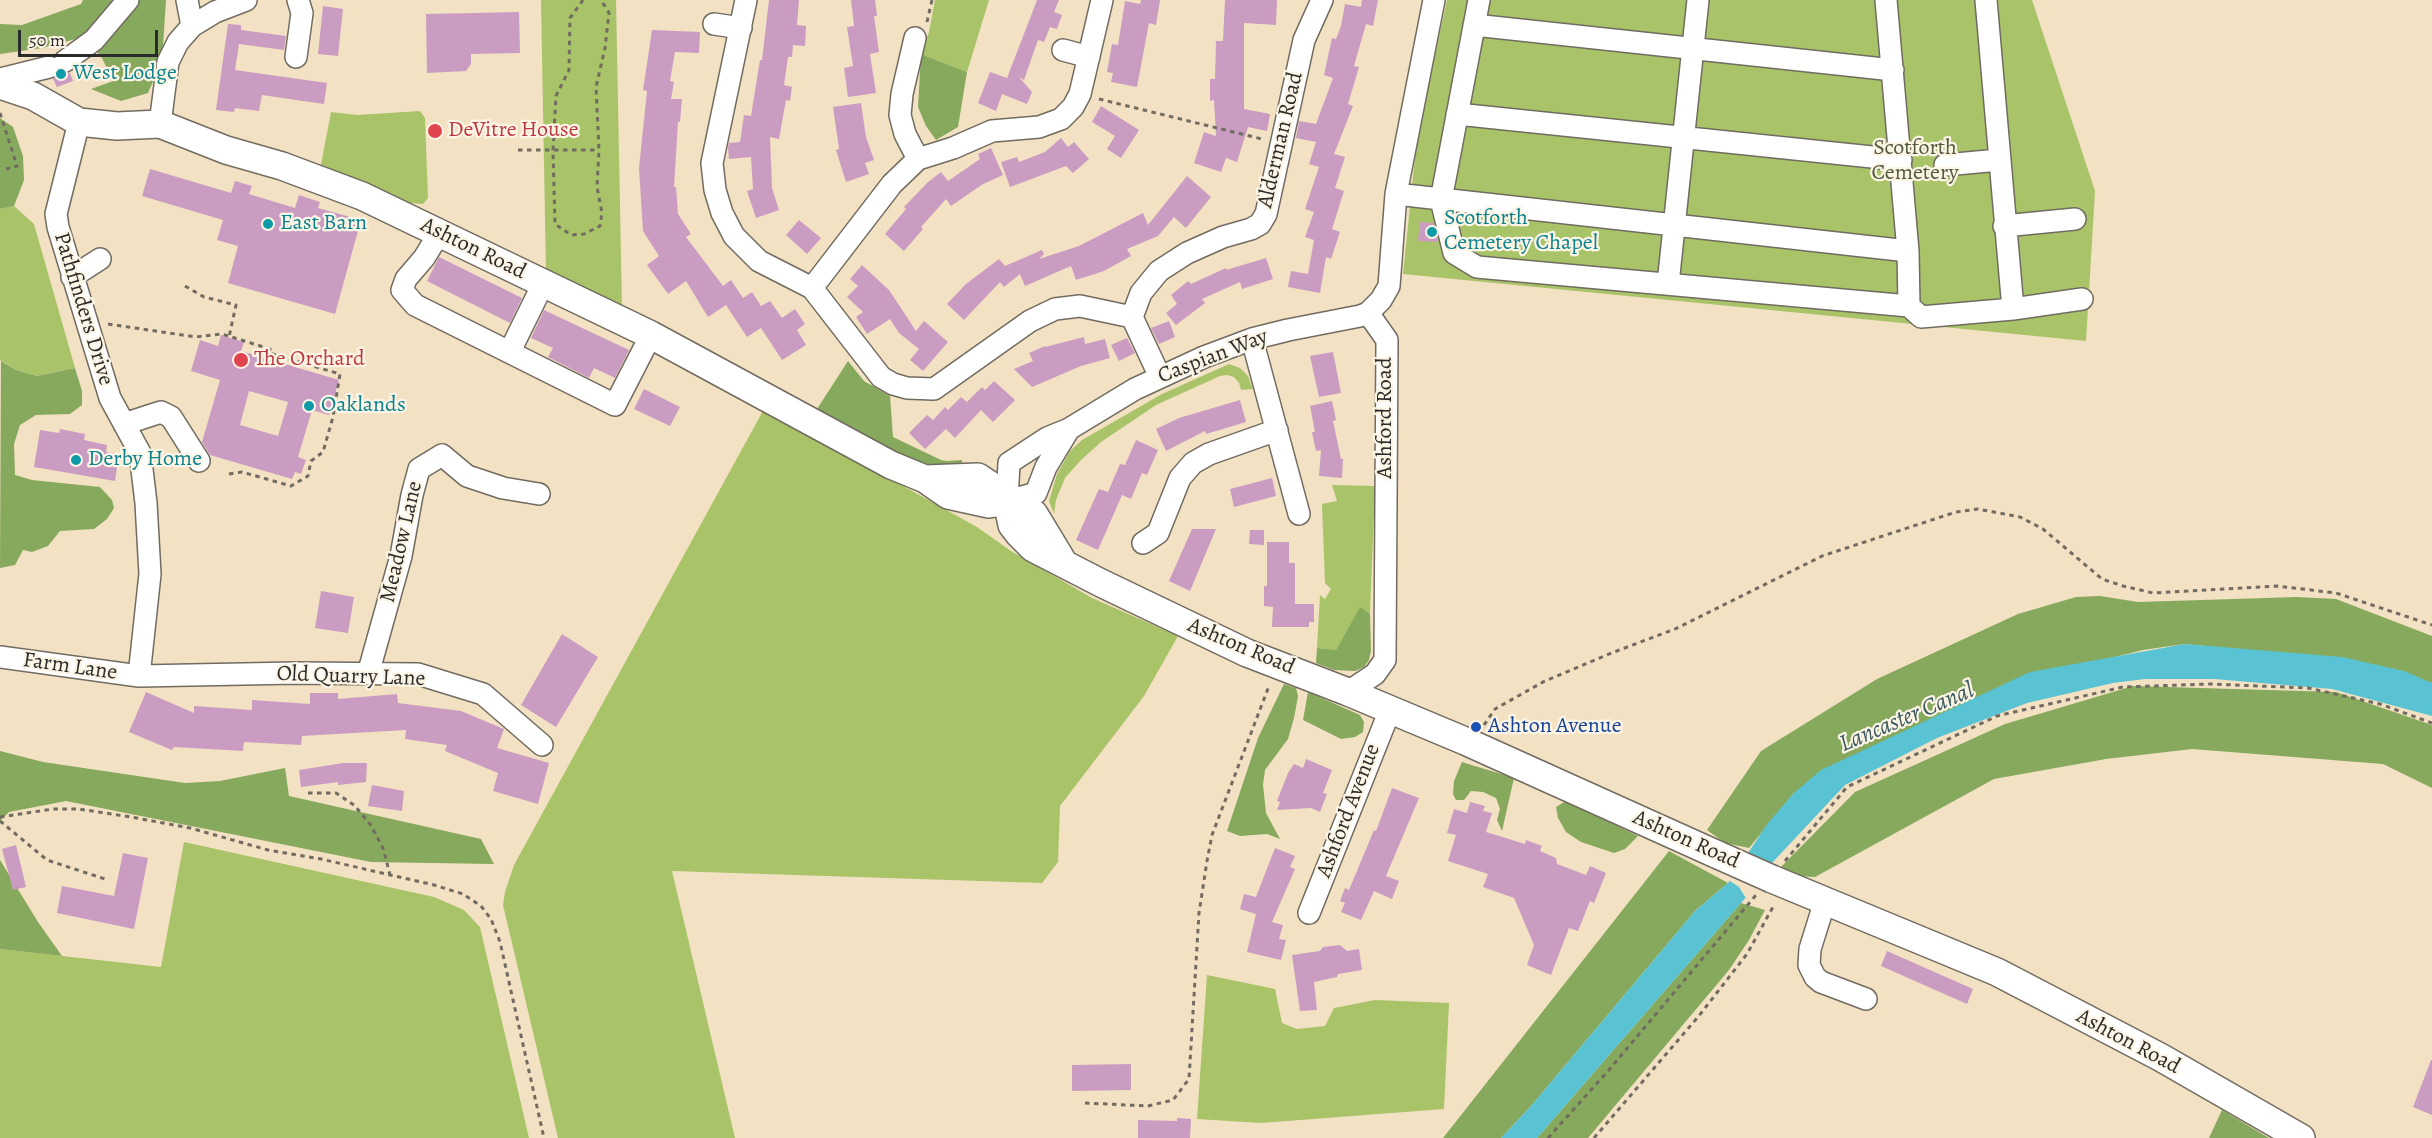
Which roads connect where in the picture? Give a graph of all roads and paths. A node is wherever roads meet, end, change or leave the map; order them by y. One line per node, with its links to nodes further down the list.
1 (128, 0): 25 (street)
2 (187, 0): 17 (street)
3 (246, 0): 17 (street)
4 (298, 0): 22 (street)
5 (583, 0): 35 (path)
6 (601, 0): 36 (path)
7 (746, 0): 18 (street)
8 (1102, 0): 23 (street)
9 (1322, 0): 33 (street, Alderman Road)
10 (1434, 0): 42 (street)
11 (1479, 0): 16 (street)
12 (1698, 0): 20 (street)
13 (1886, 0): 24 (street)
14 (1986, 0): 39 (street)
15 (714, 24): 18 (street)
16 (1474, 25): 20 (street); 29 (street)
17 (192, 27): 31 (street)
18 (741, 28): 54 (street)
19 (915, 38): 37 (street)
20 (1693, 47): 24 (street); 32 (street)
21 (1064, 50): 23 (street)
22 (296, 57)
23 (1089, 57): 27 (street)
24 (1893, 70): 38 (street)
25 (0, 79)
26 (0, 84): 30 (main road, Ashton Road)
27 (1080, 94): 33 (path); 37 (street)
28 (0, 113): 41 (path)
29 (1457, 114): 32 (street); 43 (street)
30 (79, 122): 31 (main road, Ashton Road); 50 (street, Pathfinders Drive)
31 (160, 124): 47 (main road, Ashton Road)
32 (1684, 138): 38 (street); 45 (street)
33 (1281, 144): 59 (street, Alderman Road)
34 (518, 150): 35 (path)
35 (553, 150): 36 (path); 36 (path)
36 (599, 150)
37 (918, 159): 54 (street)
38 (1901, 160): 48 (street)
39 (1999, 160): 40 (street); 46 (street)
40 (1945, 165)
41 (6, 169)
42 (1396, 194): 43 (street); 58 (street)
43 (1441, 200): 45 (street); 52 (street)
44 (2075, 219): 46 (street)
45 (1673, 225): 48 (street); 52 (street)
46 (2004, 226): 57 (street)
47 (440, 232): 51 (main road, Ashton Road); 64 (street)
48 (1908, 251): 56 (street)
49 (100, 260): 50 (street)
50 (72, 277): 60 (street, Pathfinders Drive)
51 (543, 284): 61 (main road, Ashton Road); 64 (street)
52 (1668, 284): 56 (street)
53 (185, 286): 62 (path)
54 (812, 288): 59 (street)
55 (2082, 299): 57 (street)
56 (1909, 306): 57 (street)
57 (2013, 309)
58 (1368, 313): 63 (street, Caspian Way); 82 (street, Ashford Road)
59 (1132, 317): 67 (street)
60 (86, 321): 62 (path); 68 (street, Pathfinders Drive)
61 (651, 335): 64 (street); 74 (main road, Ashton Road)
62 (229, 336): 65 (path)
63 (1252, 339): 67 (street, Caspian Way); 70 (street)
64 (510, 351)
65 (269, 353): 66 (path); 72 (path)
66 (267, 359)
67 (1160, 377): 69 (street, Caspian Way)
68 (124, 424): 71 (street); 81 (street, Pathfinders Drive)
69 (1068, 429): 74 (street, Caspian Way); 74 (street, Caspian Way)
70 (1277, 430): 75 (street); 76 (street)
71 (199, 461)
72 (230, 474)
73 (539, 494): 80 (street, Meadow Lane)
74 (1006, 501): 79 (main road, Ashton Road)
75 (1303, 504)
76 (1143, 543)
77 (2432, 625): 85 (path)
78 (0, 657): 81 (street, Farm Lane)
79 (1278, 664): 82 (main road, Ashton Road); 95 (path)
80 (368, 674): 81 (street, Old Quarry Lane); 86 (street, Old Quarry Lane)
81 (139, 676)
82 (1348, 692): 83 (main road, Ashton Road)
83 (1390, 710): 85 (main road, Ashton Road); 93 (street, Ashford Avenue)
84 (2432, 723): 91 (path)
85 (1472, 744): 91 (main road, Ashton Road, bridge)
86 (542, 745)
87 (308, 794): 89 (path)
88 (0, 819): 89 (path); 90 (path)
89 (390, 875): 96 (path)
90 (105, 879)
91 (1775, 880): 92 (main road, Ashton Road); 97 (path); 98 (path)
92 (1825, 901): 94 (street); 99 (main road, Ashton Road)
93 (1309, 913)
94 (1866, 999)
95 (1085, 1102)
96 (544, 1138)
97 (1548, 1138)
98 (1594, 1138)
99 (2301, 1138)

